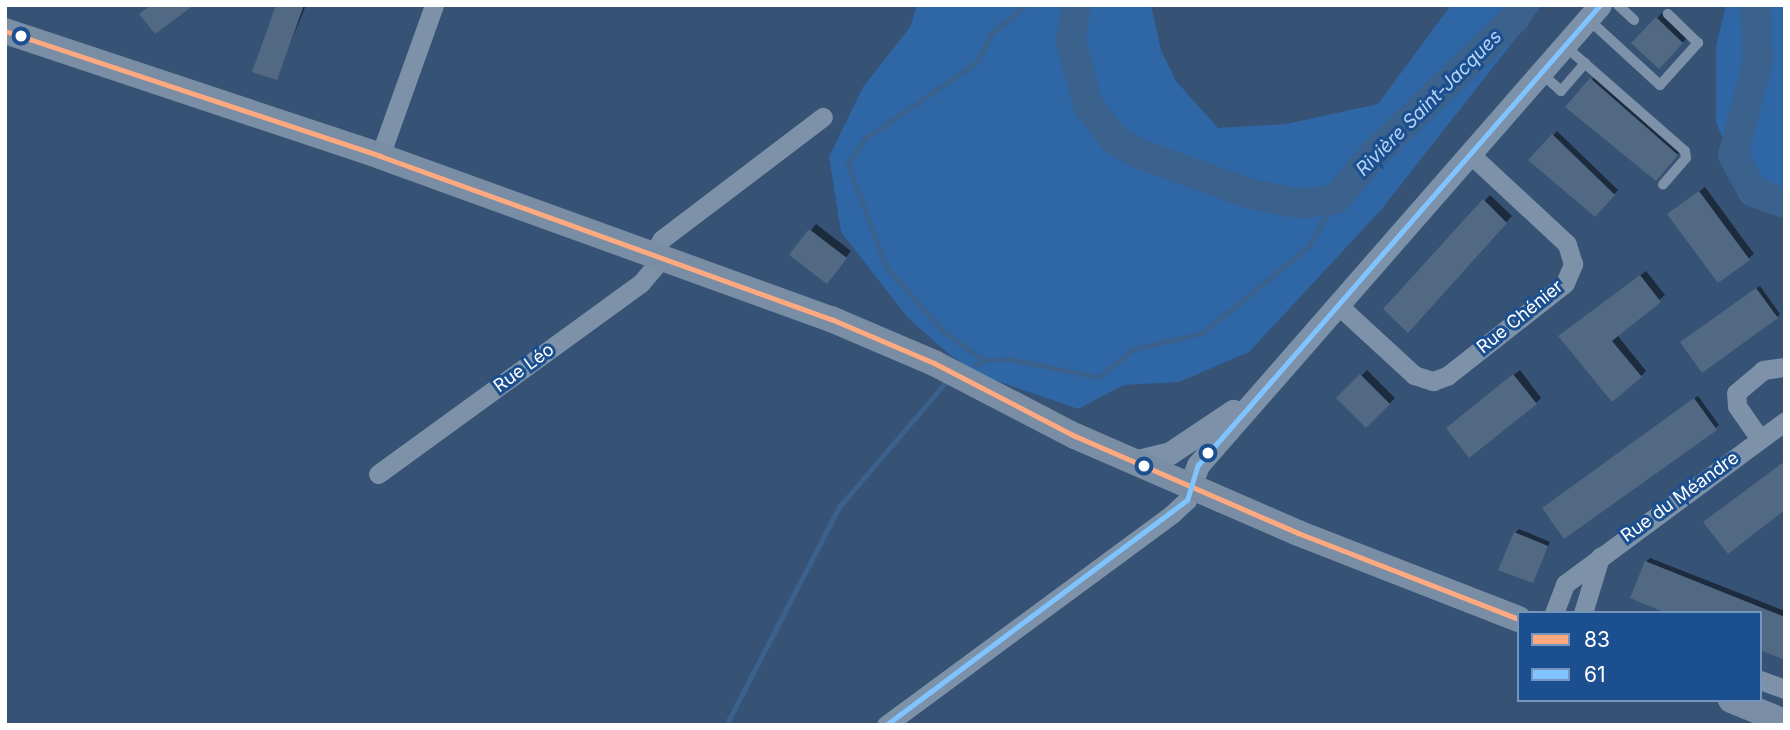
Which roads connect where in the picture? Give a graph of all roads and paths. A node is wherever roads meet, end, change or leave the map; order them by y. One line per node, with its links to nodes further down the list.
1 (434, 5): 12 (street)
2 (1618, 5): 5 (lane)
3 (1594, 12): 4 (lane); 7 (street)
4 (1668, 15)
5 (1634, 20)
6 (5, 31): 12 (main road)
7 (1565, 45): 8 (lane); 9 (street)
8 (1585, 63): 9 (lane); 13 (lane)
9 (1541, 73): 11 (street)
10 (824, 117): 14 (street, Rue Léo)
11 (1470, 154): 15 (street); 15 (street, Rue Chénier)
12 (380, 156): 14 (main road)
13 (1663, 184)
14 (658, 256): 20 (main road); 21 (street, Rue Léo)
15 (1338, 305): 17 (street)
16 (1785, 367): 19 (street)
17 (1255, 399): 20 (street); 22 (street)
18 (1785, 421): 19 (street, Rue du Méandre)
19 (1759, 439): 23 (street, Rue du Méandre)
20 (1134, 462): 22 (main road)
21 (378, 474)
22 (1190, 485): 26 (main road); 31 (street)
23 (1600, 557): 24 (street, Rue du Méandre); 25 (street)
24 (1555, 611)
25 (1584, 611)
26 (1517, 618)
27 (1762, 681): 28 (street)
28 (1785, 689)
29 (1736, 702): 30 (main road)
30 (1785, 722)
31 (886, 725)

